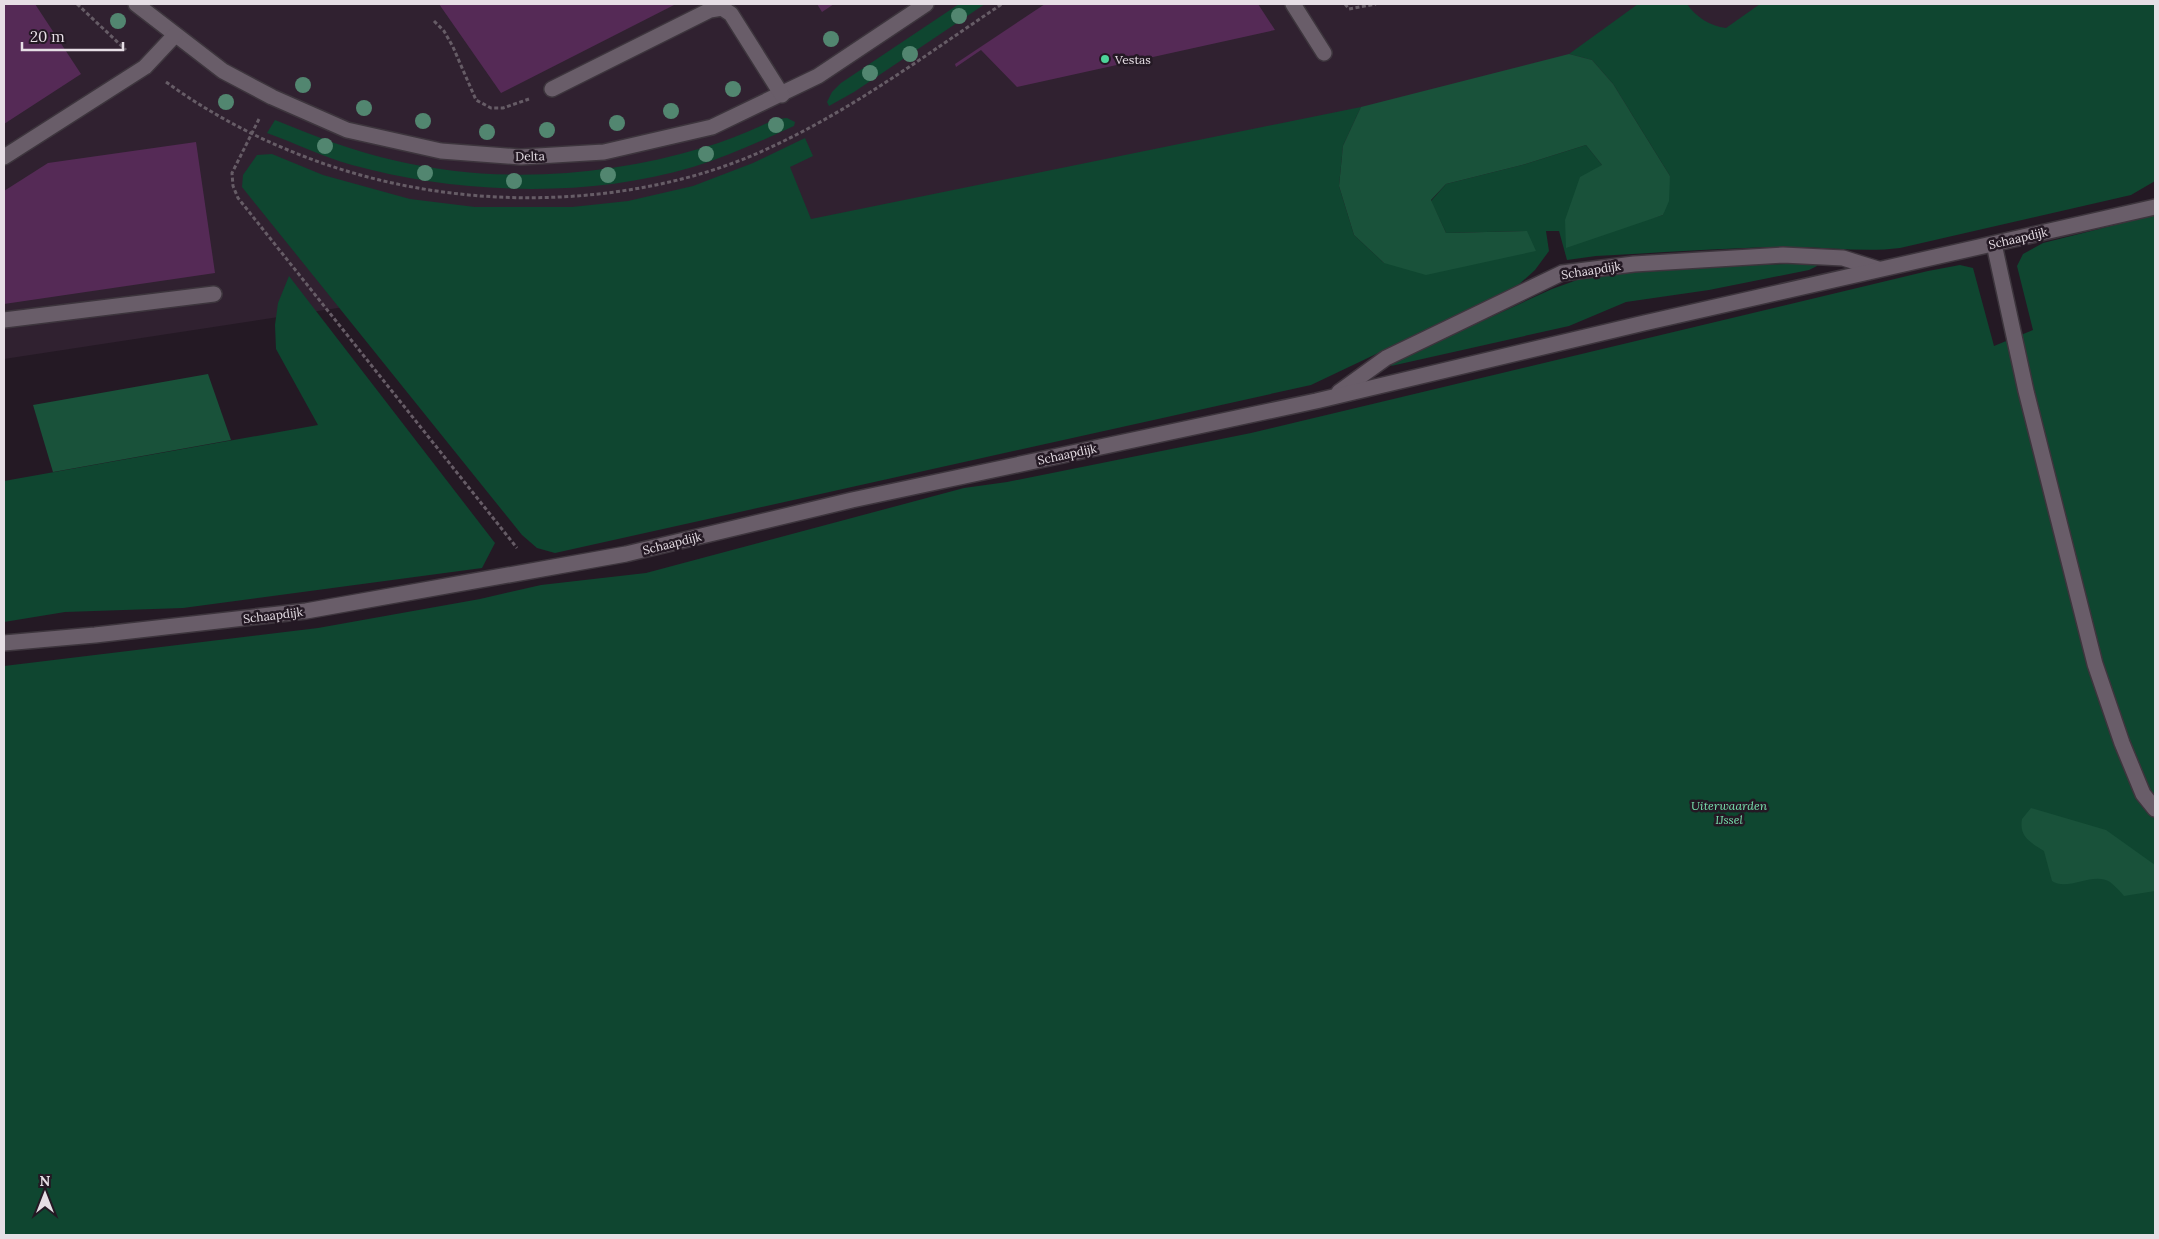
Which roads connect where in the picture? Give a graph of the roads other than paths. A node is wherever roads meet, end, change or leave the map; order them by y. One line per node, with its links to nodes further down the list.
1 (136, 4): 4 (street, Delta)
2 (926, 4): 7 (street, Delta)
3 (1293, 4): 5 (street)
4 (175, 36): 7 (street, Delta); 8 (street)
5 (1324, 53)
6 (552, 89): 7 (street)
7 (782, 95)
8 (4, 157)
9 (2155, 202): 10 (street, Schaapdijk)
10 (2149, 209): 11 (street, Schaapdijk)
11 (1994, 244): 12 (street, Schaapdijk); 17 (street)
12 (1881, 270): 15 (street, Schaapdijk); 15 (street, Schaapdijk)
13 (214, 294): 14 (street)
14 (4, 320)
15 (1331, 397): 16 (street, Schaapdijk)
16 (4, 643)
17 (2155, 809)

